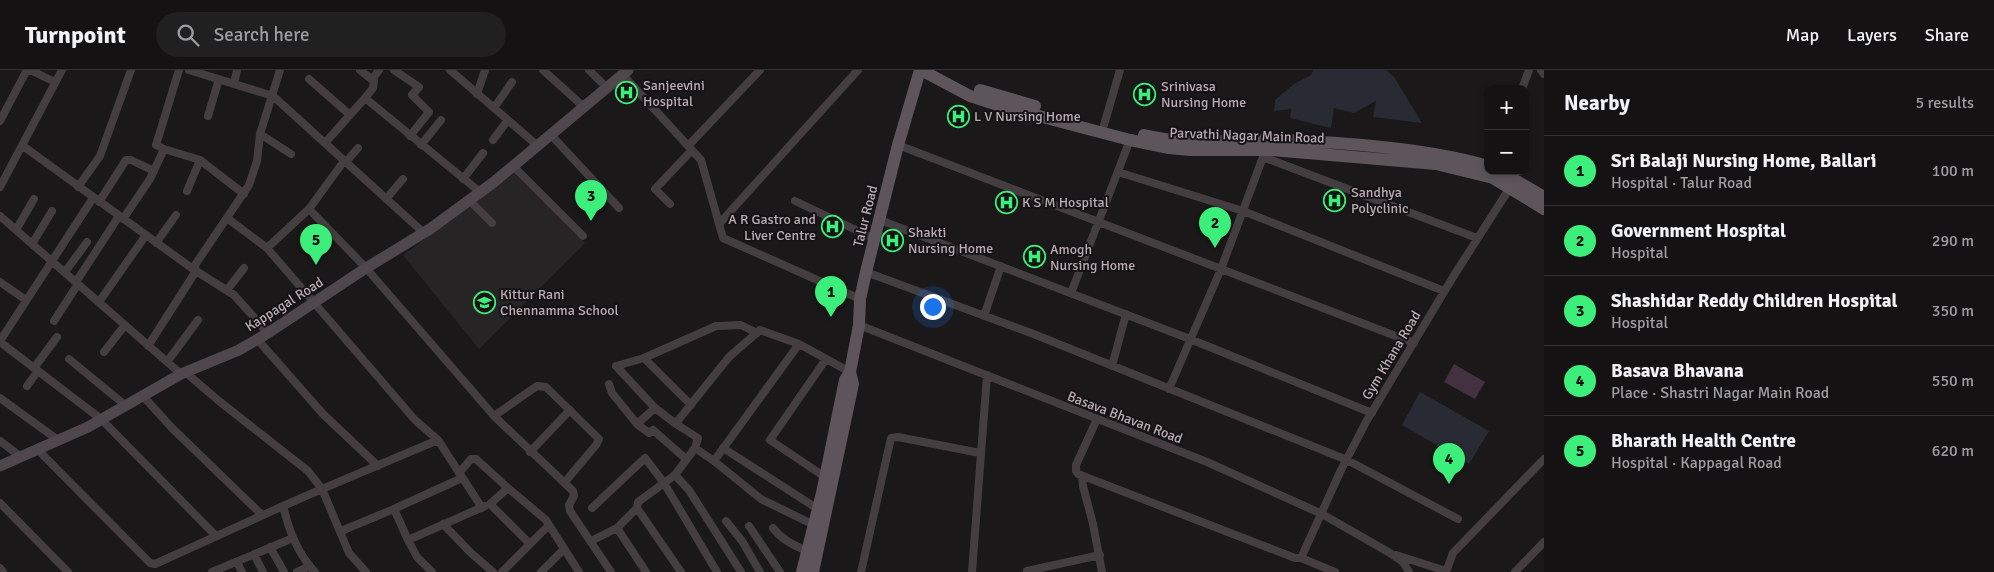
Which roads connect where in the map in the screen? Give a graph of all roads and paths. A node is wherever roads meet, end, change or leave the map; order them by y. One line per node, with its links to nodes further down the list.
1 (28, 70): 28 (street); 42 (street)
2 (62, 70): 28 (street)
3 (131, 70): 71 (street)
4 (179, 70): 56 (street)
5 (190, 70): 22 (street)
6 (237, 70): 30 (street)
7 (280, 70): 34 (street)
8 (360, 70): 27 (street)
9 (379, 70): 27 (street)
10 (394, 70): 46 (street)
11 (450, 70): 33 (street)
12 (485, 70): 33 (street)
13 (543, 70): 36 (street)
14 (589, 70): 32 (street)
15 (760, 70): 55 (street)
16 (858, 70): 94 (street)
17 (921, 70): 48 (main road, Parvathi Nagar Main Road); 51 (main road, Talur Road)
18 (940, 70): 43 (main road, Parvathi Nagar Main Road)
19 (1120, 70): 43 (street)
20 (1530, 70): 31 (street)
21 (1541, 70): 24 (street)
22 (205, 72): 25 (street)
23 (626, 72): 32 (main road, Kappagal Road); 55 (street)
24 (1544, 74)
25 (219, 79): 30 (street); 39 (street)
26 (309, 79): 38 (street)
27 (372, 80): 35 (street)
28 (56, 82): 52 (street)
29 (512, 82): 37 (street)
30 (234, 84): 34 (street)
31 (1524, 85)
32 (607, 88): 36 (main road, Kappagal Road)
33 (477, 94): 37 (street)
34 (273, 96): 44 (street); 49 (street)
35 (365, 98): 38 (street); 46 (street)
36 (584, 107): 45 (main road, Kappagal Road)
37 (494, 108): 41 (street)
38 (350, 115): 49 (street)
39 (208, 116)
40 (441, 120): 50 (street)
41 (508, 120): 47 (street); 53 (street)
42 (0, 121)
43 (1104, 125): 57 (main road, Parvathi Nagar Main Road)
44 (260, 134): 59 (street); 74 (street)
45 (551, 135): 53 (main road, Kappagal Road); 83 (street)
46 (410, 136): 50 (street)
47 (493, 140)
48 (1130, 140): 57 (main road, Parvathi Nagar Main Road); 65 (street)
49 (325, 143): 61 (street)
50 (422, 145): 68 (street)
51 (898, 145): 91 (main road, Talur Road); 92 (street)
52 (23, 146): 70 (street); 71 (street)
53 (538, 146): 63 (main road, Kappagal Road)
54 (358, 148): 61 (street)
55 (690, 148): 81 (street); 94 (street)
56 (164, 149): 60 (street); 64 (street)
57 (1265, 149): 62 (main road, Parvathi Nagar Main Road); 69 (main road, Parvathi Nagar Main Road); 86 (street); 99 (street)
58 (483, 153): 68 (street)
59 (291, 154)
60 (200, 160): 72 (street); 74 (street)
61 (345, 162): 77 (street); 82 (street)
62 (1484, 165)
63 (513, 166): 73 (main road, Kappagal Road); 98 (street)
64 (154, 171): 78 (street); 89 (street)
65 (1118, 172): 86 (street); 92 (street)
66 (1504, 175): 69 (main road, Parvathi Nagar Main Road)
67 (403, 179): 77 (street)
68 (463, 179): 73 (street)
69 (1512, 184): 75 (main road, Parvathi Nagar Main Road); 84 (main road, Parvathi Nagar Main Road); 99 (street, Gym Khana Road)
70 (0, 187)
71 (78, 187): 78 (street)
72 (187, 191)
73 (480, 192): 79 (main road, Kappagal Road)
74 (244, 194): 90 (street)
75 (1544, 197)
76 (34, 199): 95 (street)
77 (386, 199): 96 (street)
78 (96, 200): 89 (street); 105 (street)
79 (469, 200): 93 (street); 96 (main road, Kappagal Road)
80 (795, 201): 100 (street)
81 (670, 204)
82 (309, 208): 104 (street); 108 (street)
83 (619, 208)
84 (1544, 209)
85 (52, 211): 103 (street)
86 (1243, 211): 109 (street); 116 (street)
87 (176, 215): 102 (street)
88 (0, 216): 95 (street)
89 (121, 218): 97 (street); 114 (street)
90 (227, 218): 104 (street); 110 (street)
91 (880, 220): 100 (main road, Talur Road); 106 (street)
92 (1098, 222): 109 (street); 117 (street)
93 (492, 223)
94 (719, 224): 119 (street)
95 (16, 230): 103 (street)
96 (424, 233): 108 (main road, Kappagal Road)
97 (146, 235): 102 (street); 120 (street)
98 (583, 236)
99 (1477, 238): 116 (street, Gym Khana Road)
100 (875, 239): 112 (main road, Talur Road)
101 (87, 242): 111 (street)
102 (156, 243): 110 (street)
103 (32, 244): 105 (street)
104 (267, 248): 121 (street)
105 (52, 260): 111 (street); 118 (street)
106 (1001, 266): 117 (street); 123 (street)
107 (244, 268): 115 (street)
108 (366, 268): 121 (main road, Kappagal Road); 157 (street)
109 (1221, 269): 132 (street); 134 (street)
110 (196, 271): 115 (street); 136 (street)
111 (64, 272): 114 (street)
112 (866, 272): 119 (main road, Talur Road); 123 (street)
113 (0, 282): 118 (street)
114 (77, 283): 120 (street); 125 (street)
115 (227, 290): 128 (street)
116 (1444, 292): 134 (street, Gym Khana Road)
117 (1071, 293): 122 (street)
118 (26, 300): 133 (street)
119 (860, 300): 127 (main road, Talur Road)
120 (99, 302): 126 (street)
121 (314, 304): 128 (main road, Kappagal Road); 163 (street)
122 (1126, 314): 132 (street); 142 (street)
123 (984, 316): 142 (street)
124 (198, 320): 141 (street)
125 (54, 322)
126 (125, 325): 136 (street); 137 (street)
127 (859, 325): 144 (main road, Talur Road); 146 (street, Basava Bhavan Road)
128 (268, 333): 131 (main road, Kappagal Road)
129 (757, 333): 135 (street); 138 (street); 153 (street)
130 (57, 337): 143 (street)
131 (257, 340): 145 (main road, Kappagal Road); 176 (street)
132 (1190, 340): 149 (street); 156 (street)
133 (0, 341): 143 (street)
134 (1414, 342): 156 (street, Gym Khana Road)
135 (798, 344): 140 (street); 166 (street)
136 (148, 346): 141 (street)
137 (104, 352)
138 (644, 358): 153 (street); 154 (street)
139 (69, 359): 152 (street)
140 (826, 359): 144 (street); 180 (street)
141 (167, 362): 145 (street)
142 (1112, 366): 149 (street)
143 (36, 369): 148 (street); 158 (street)
144 (850, 372): 180 (main road, Talur Road); 244 (main road, Talur Road)
145 (183, 373): 150 (main road, Kappagal Road); 184 (street)
146 (986, 375): 159 (street, Basava Bhavan Road); 169 (street)
147 (609, 384): 160 (street)
148 (27, 386)
149 (1169, 389): 173 (street)
150 (142, 395): 152 (main road, Kappagal Road); 193 (street)
151 (0, 398): 162 (street)
152 (125, 405): 158 (main road, Kappagal Road)
153 (691, 405): 161 (street)
154 (655, 408): 160 (street); 161 (street)
155 (570, 410): 157 (street); 168 (street); 181 (street)
156 (1372, 413): 173 (street, Gym Khana Road)
157 (494, 416): 168 (street)
158 (102, 419): 162 (main road, Kappagal Road); 203 (street)
159 (1097, 419): 179 (street); 192 (street, Basava Bhavan Road)
160 (637, 424): 171 (street)
161 (676, 424): 165 (street)
162 (58, 440): 167 (main road, Kappagal Road)
163 (438, 440): 176 (street); 178 (street)
164 (0, 441): 170 (street)
165 (695, 448): 171 (street); 174 (street)
166 (723, 448): 174 (street); 191 (street)
167 (38, 450): 170 (main road, Kappagal Road); 217 (street)
168 (530, 452): 181 (street)
169 (980, 453): 245 (street); 246 (street)
170 (21, 457): 175 (main road, Kappagal Road)
171 (686, 459): 177 (street)
172 (1544, 459): 222 (street)
173 (1347, 460): 192 (street, Gym Khana Road); 194 (street)
174 (714, 461): 198 (street)
175 (0, 466)
176 (378, 466): 184 (street)
177 (675, 474): 182 (street); 240 (street)
178 (461, 475): 183 (street); 187 (street); 190 (street)
179 (1082, 476): 214 (street); 215 (street)
180 (825, 477): 191 (main road, Talur Road)
181 (565, 482): 206 (street)
182 (664, 483): 188 (street); 189 (street); 239 (street)
183 (508, 488): 187 (street); 197 (street)
184 (322, 490): 186 (street); 202 (street)
185 (0, 503): 224 (street)
186 (283, 506): 193 (street); 204 (street)
187 (486, 506): 196 (street); 208 (street)
188 (592, 508)
189 (637, 508): 200 (street); 238 (street)
190 (394, 509): 202 (street); 205 (street)
191 (818, 509): 198 (main road, Talur Road)
192 (1322, 514): 212 (street, Basava Bhavan Road); 215 (street, Gym Khana Road)
193 (262, 515): 203 (street)
194 (1458, 518)
195 (726, 521): 241 (street)
196 (443, 524): 205 (street); 232 (street)
197 (549, 525): 208 (street); 210 (street)
198 (814, 525): 211 (main road, Talur Road)
199 (750, 526): 242 (street)
200 (617, 528): 206 (street); 237 (street)
201 (773, 528): 211 (street)
202 (341, 532): 230 (street)
203 (216, 536): 217 (street)
204 (293, 538): 209 (street); 219 (street)
205 (408, 540): 231 (street)
206 (591, 541): 236 (street)
207 (1544, 542): 250 (street)
208 (530, 544): 233 (street)
209 (270, 547): 213 (street); 228 (street)
210 (564, 549): 234 (street); 235 (street)
211 (808, 551): 243 (main road, Talur Road)
212 (1390, 553): 222 (street); 249 (street)
213 (254, 554): 216 (street); 227 (street)
214 (1100, 555): 221 (street); 247 (street)
215 (1302, 555): 248 (street)
216 (237, 562): 220 (street); 226 (street)
217 (150, 563): 225 (street)
218 (0, 568): 223 (street)
219 (312, 569): 229 (street)
220 (217, 571)
221 (1027, 571)
222 (1446, 571)
223 (3, 572)
224 (68, 572)
225 (154, 572)
226 (242, 572)
227 (263, 572)
228 (284, 572)
229 (297, 572)
230 (366, 572)
231 (432, 572)
232 (494, 572)
233 (502, 572)
234 (541, 572)
235 (580, 572)
236 (611, 572)
237 (646, 572)
238 (681, 572)
239 (717, 572)
240 (741, 572)
241 (760, 572)
242 (780, 572)
243 (802, 572)
244 (813, 572)
245 (860, 572)
246 (972, 572)
247 (1102, 572)
248 (1336, 572)
249 (1409, 572)
250 (1515, 572)

